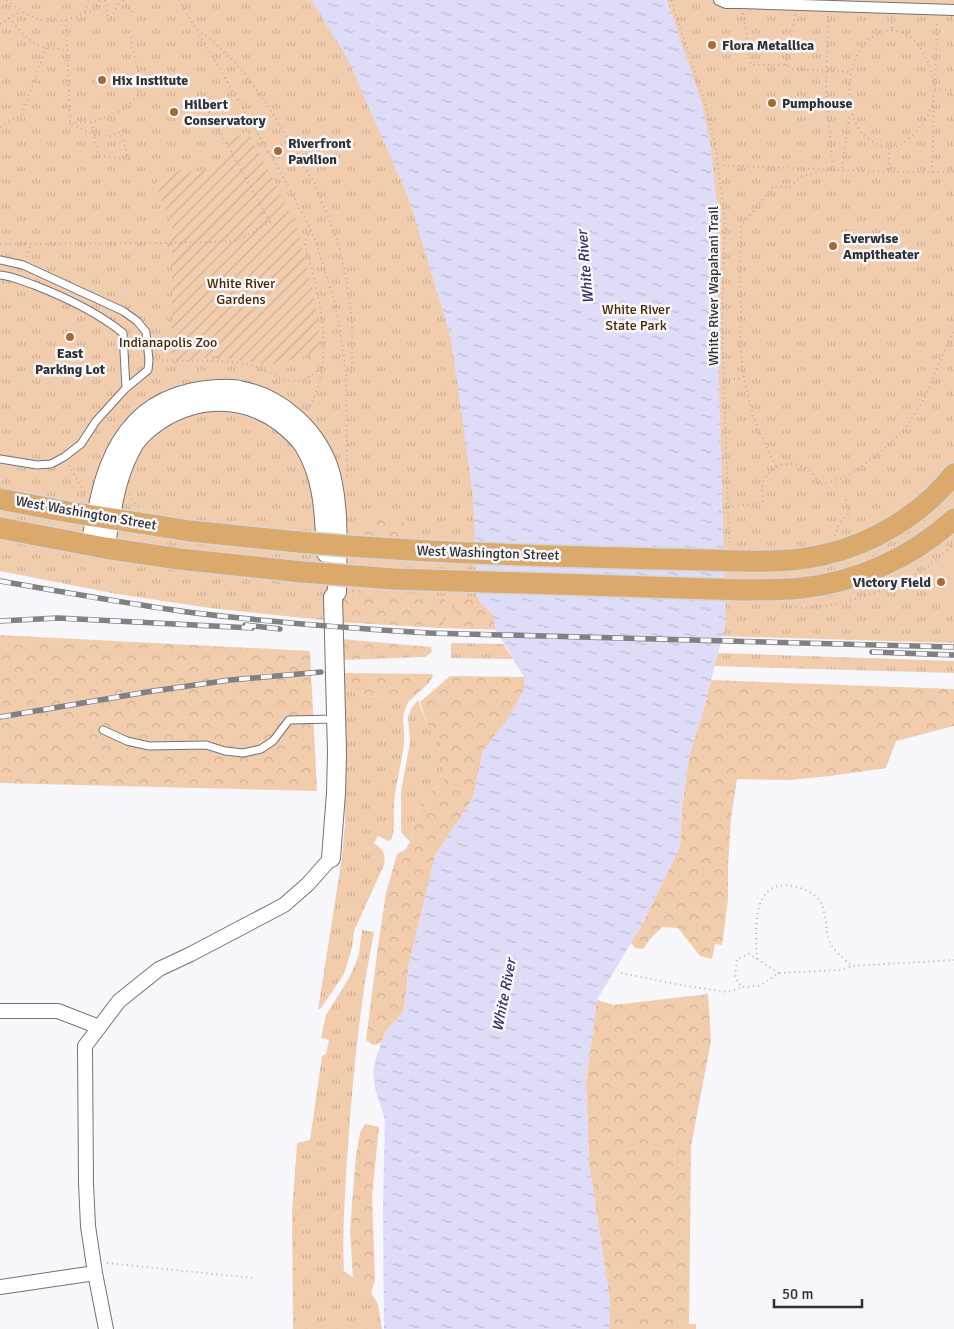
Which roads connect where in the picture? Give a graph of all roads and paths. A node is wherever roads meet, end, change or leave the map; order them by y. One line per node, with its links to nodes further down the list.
1 (7, 0): 15 (path)
2 (89, 0): 16 (path)
3 (100, 0): 16 (path)
4 (106, 0): 5 (path)
5 (122, 0): 12 (path)
6 (178, 0): 20 (path)
7 (671, 0): 40 (path, White River Wapahani Trail)
8 (719, 0): 9 (street)
9 (741, 4): 10 (street); 24 (path)
10 (797, 6): 11 (street); 24 (path)
11 (828, 6): 13 (street); 25 (path)
12 (135, 10)
13 (938, 10): 14 (street); 27 (path)
14 (954, 10)
15 (21, 11): 17 (path); 18 (path)
16 (85, 12): 18 (path)
17 (10, 18): 19 (path); 22 (path)
18 (66, 20): 23 (path)
19 (0, 24)
20 (196, 29): 37 (path); 39 (path)
21 (131, 33): 31 (path)
22 (46, 48): 23 (path); 33 (path)
23 (68, 50): 32 (path)
24 (786, 65): 25 (path)
25 (827, 70): 26 (path); 41 (path)
26 (851, 72): 27 (path); 30 (path)
27 (934, 89): 28 (path); 38 (path); 44 (path)
28 (954, 90)
29 (201, 98): 46 (path)
30 (851, 112): 38 (path); 42 (path)
31 (92, 122): 32 (path); 36 (path)
32 (70, 123): 36 (path)
33 (0, 128)
34 (125, 130): 35 (path)
35 (120, 132): 36 (path); 36 (path)
36 (94, 135)
37 (289, 141): 39 (path); 52 (path)
38 (889, 148): 43 (path)
39 (268, 153): 52 (path)
40 (718, 165): 41 (path); 54 (path, White River Wapahani Trail)
41 (833, 169): 42 (path); 53 (path)
42 (842, 170): 43 (path)
43 (889, 172): 44 (path)
44 (932, 172): 45 (path)
45 (954, 172)
46 (0, 244)
47 (0, 260): 50 (lane)
48 (0, 275): 55 (lane)
49 (954, 329): 58 (path)
50 (150, 360): 51 (path); 55 (lane)
51 (324, 365)
52 (346, 372): 60 (path)
53 (744, 378): 54 (path); 58 (path)
54 (723, 380): 64 (path, White River Wapahani Trail)
55 (126, 388): 56 (lane)
56 (0, 459)
57 (68, 463): 61 (path)
58 (776, 466): 64 (path)
59 (954, 474): 65 (main road, West Washington Street, bridge)
60 (347, 478)
61 (85, 494)
62 (845, 496): 68 (path)
63 (0, 499): 65 (main road, West Washington Street)
64 (728, 507): 69 (path, White River Wapahani Trail)
65 (103, 518): 70 (street); 71 (street)
66 (954, 519): 70 (main road, West Washington Street, bridge)
67 (0, 528): 70 (main road, West Washington Street)
68 (835, 536)
69 (729, 546)
70 (98, 547)
71 (336, 720): 72 (lane); 73 (street)
72 (104, 730)
73 (331, 858): 81 (street)
74 (757, 959): 76 (path); 78 (path); 79 (path)
75 (954, 960): 76 (path)
76 (852, 966): 78 (path)
77 (621, 973): 79 (path)
78 (779, 973): 79 (path)
79 (742, 987)
80 (0, 1011): 81 (street)
81 (100, 1027): 83 (street)
82 (114, 1263): 84 (path)
83 (95, 1273): 85 (street); 86 (street)
84 (252, 1278)
85 (0, 1287)
86 (106, 1329)

